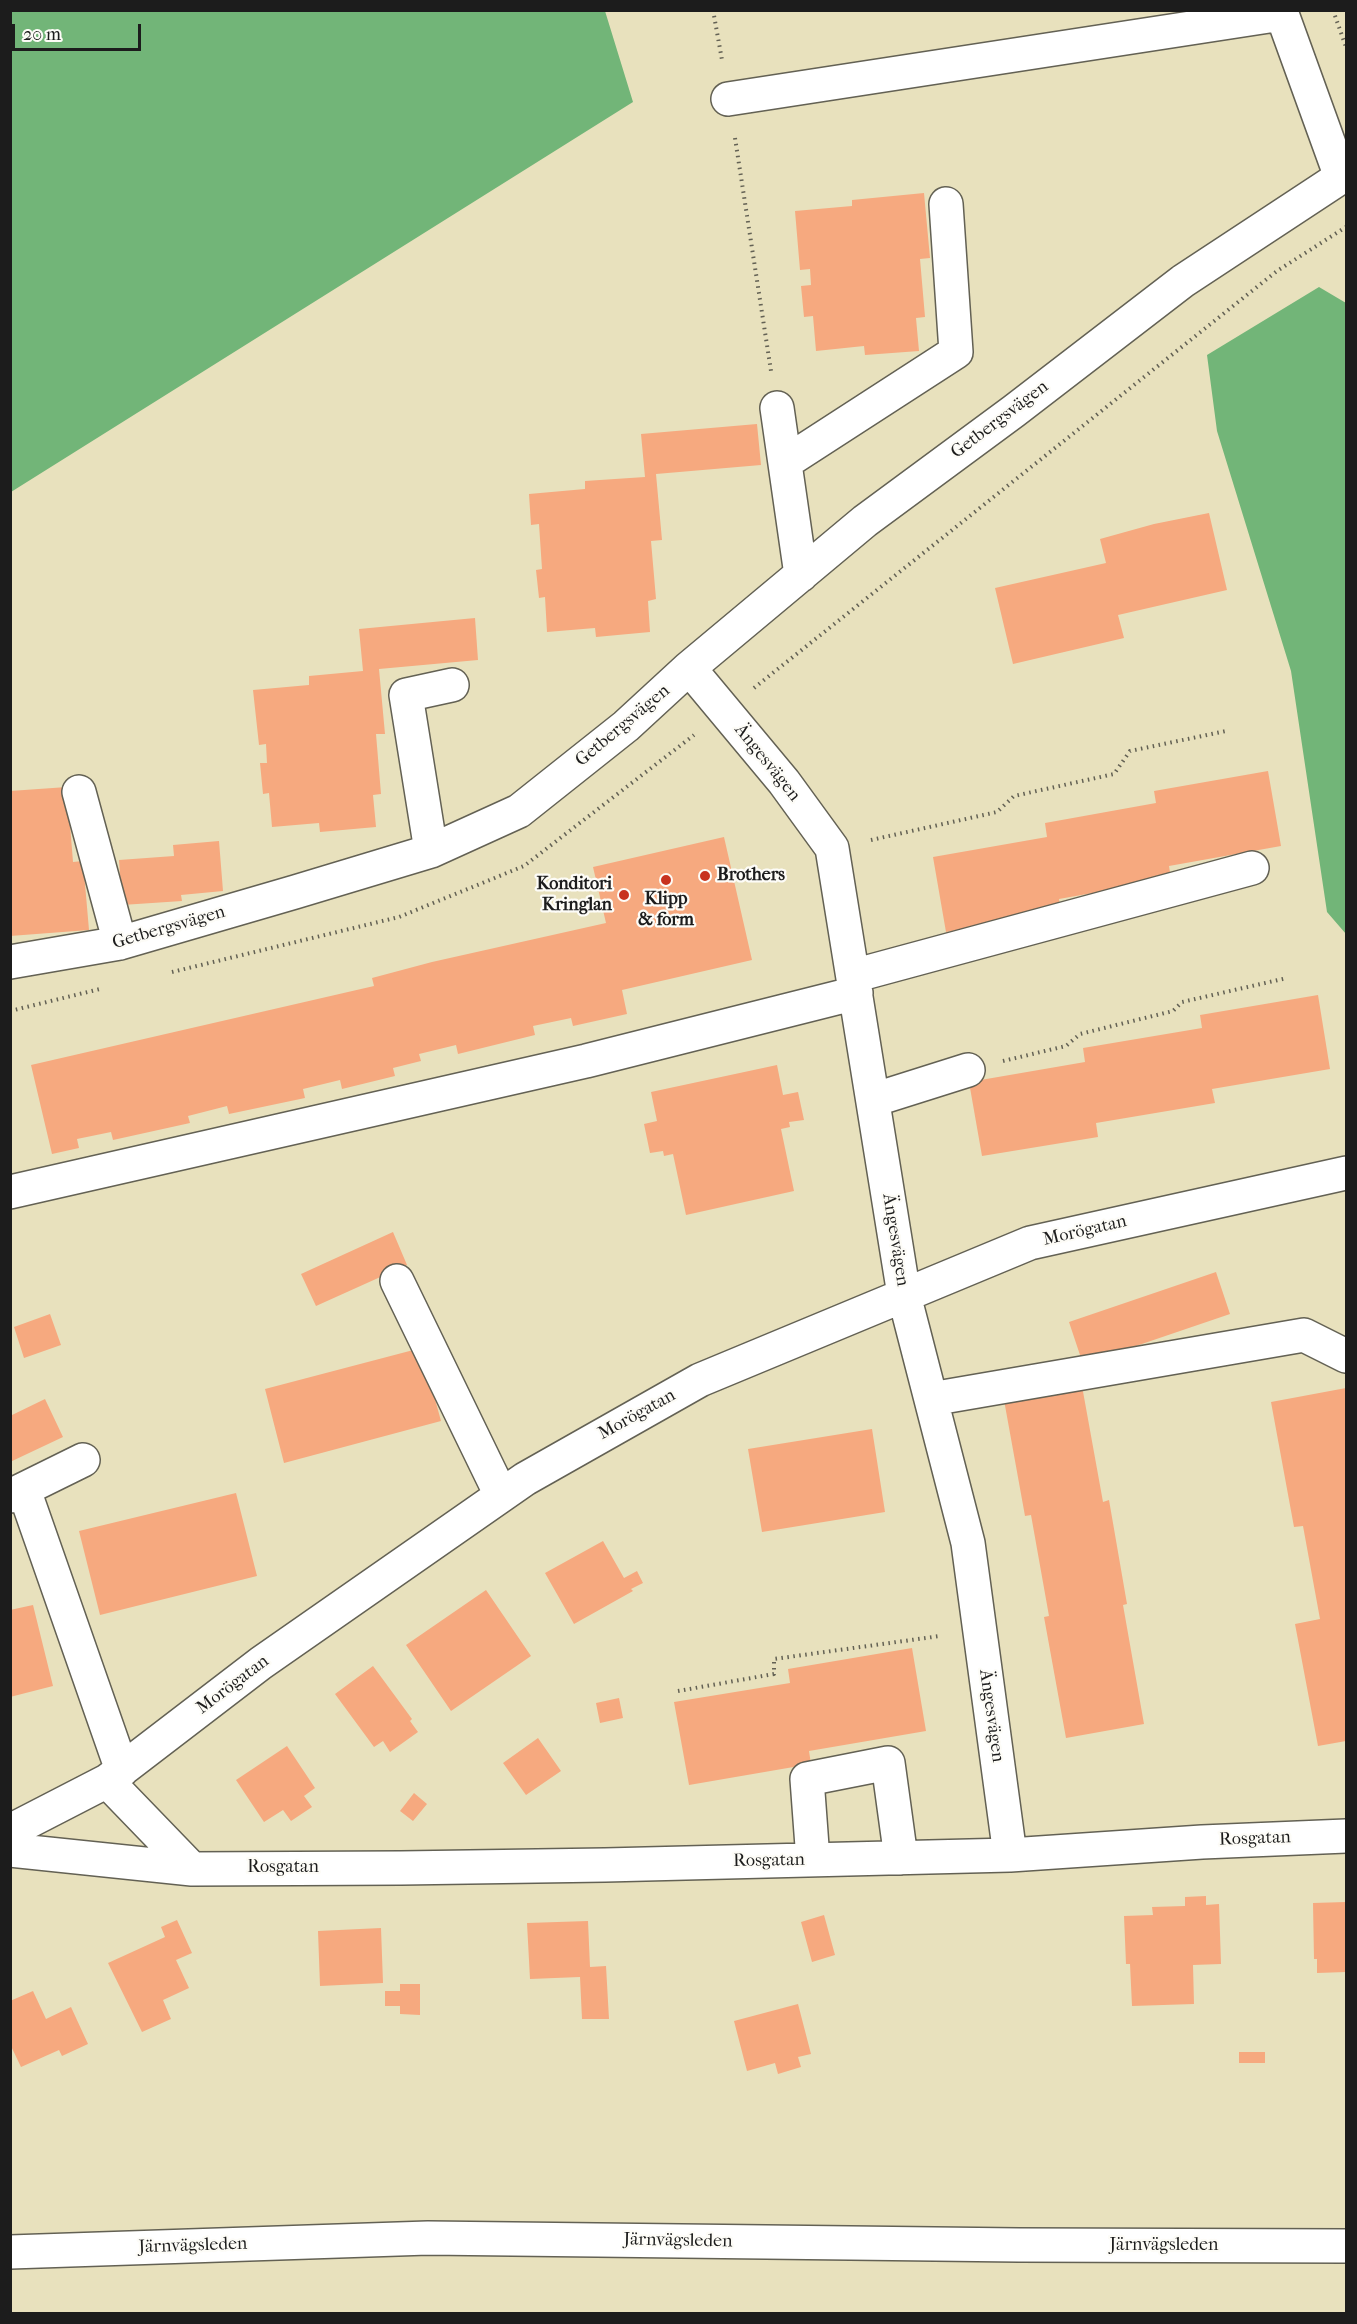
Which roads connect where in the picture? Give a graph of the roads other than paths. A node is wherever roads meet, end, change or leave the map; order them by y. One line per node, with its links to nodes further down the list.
1 (728, 99): 5 (street, Getbergsvägen)
2 (946, 204): 4 (street)
3 (777, 408): 4 (street)
4 (786, 462): 5 (street)
5 (801, 575): 6 (street, Getbergsvägen)
6 (689, 668): 9 (street, Getbergsvägen); 13 (street, Ängesvägen)
7 (452, 685): 9 (street)
8 (79, 792): 11 (street)
9 (431, 851): 11 (street, Getbergsvägen)
10 (1252, 868): 13 (street)
11 (120, 943): 12 (street, Getbergsvägen)
12 (10, 962)
13 (854, 984): 15 (street, Ängesvägen); 17 (street)
14 (968, 1070): 15 (street)
15 (873, 1100): 19 (street, Ängesvägen)
16 (1347, 1173): 19 (street, Morögatan)
17 (10, 1192)
18 (397, 1281): 24 (street)
19 (904, 1295): 21 (street, Ängesvägen); 24 (street, Morögatan)
20 (1347, 1356): 21 (street)
21 (931, 1400): 29 (street, Ängesvägen)
22 (82, 1460): 23 (street)
23 (17, 1493): 25 (street)
24 (501, 1495): 25 (street, Morögatan)
25 (115, 1775): 26 (street, Morögatan); 32 (street)
26 (10, 1831)
27 (1347, 1836): 29 (street, Rosgatan)
28 (10, 1850): 32 (street, Rosgatan)
29 (1010, 1855): 30 (street, Rosgatan)
30 (901, 1858): 31 (street, Rosgatan); 31 (street)
31 (813, 1860): 32 (street, Rosgatan)
32 (192, 1869)
33 (1347, 2246): 34 (street, Järnvägsleden)
34 (10, 2252)

